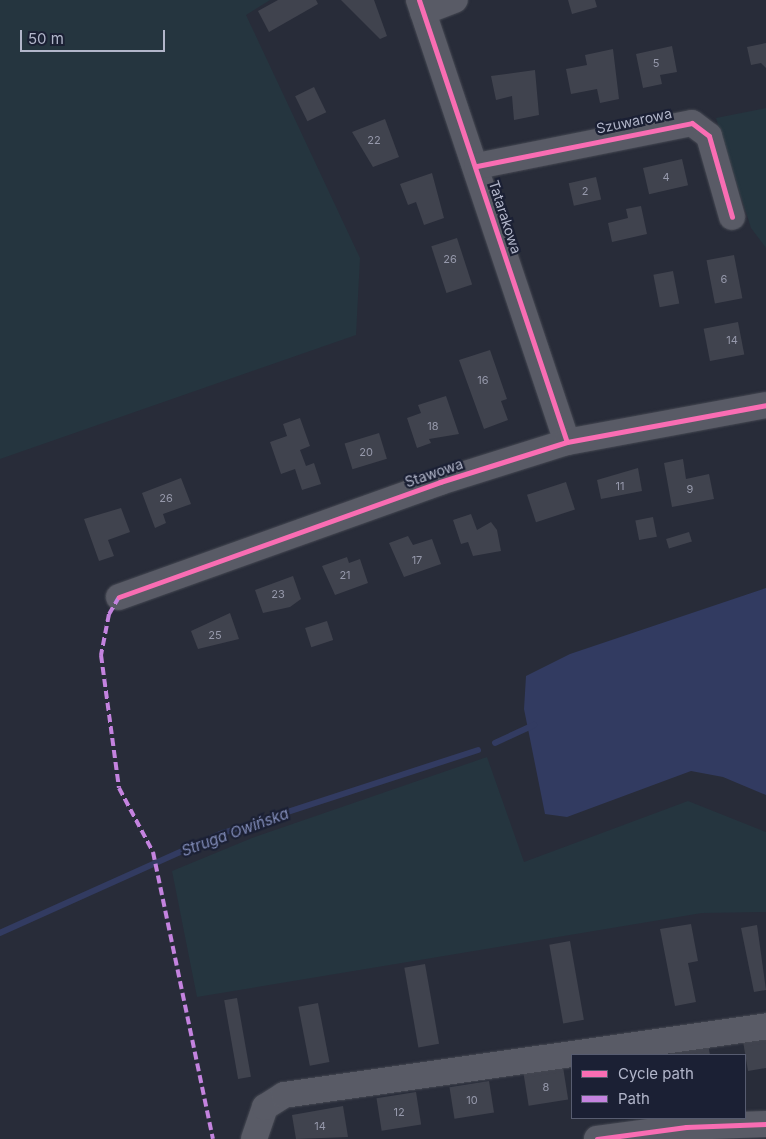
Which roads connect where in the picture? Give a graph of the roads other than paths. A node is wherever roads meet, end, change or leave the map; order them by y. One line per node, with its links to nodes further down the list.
1 (455, 0): 2 (street)
2 (421, 6): 3 (street, Tatarakowa)
3 (477, 166): 4 (street, Szuwarowa); 6 (street, Tatarakowa)
4 (732, 217)
5 (766, 405): 6 (street, Stawowa)
6 (567, 442): 7 (street, Stawowa)
7 (119, 597)
8 (766, 1026): 10 (street)
9 (766, 1124): 11 (street)
10 (254, 1139)
11 (597, 1139)

